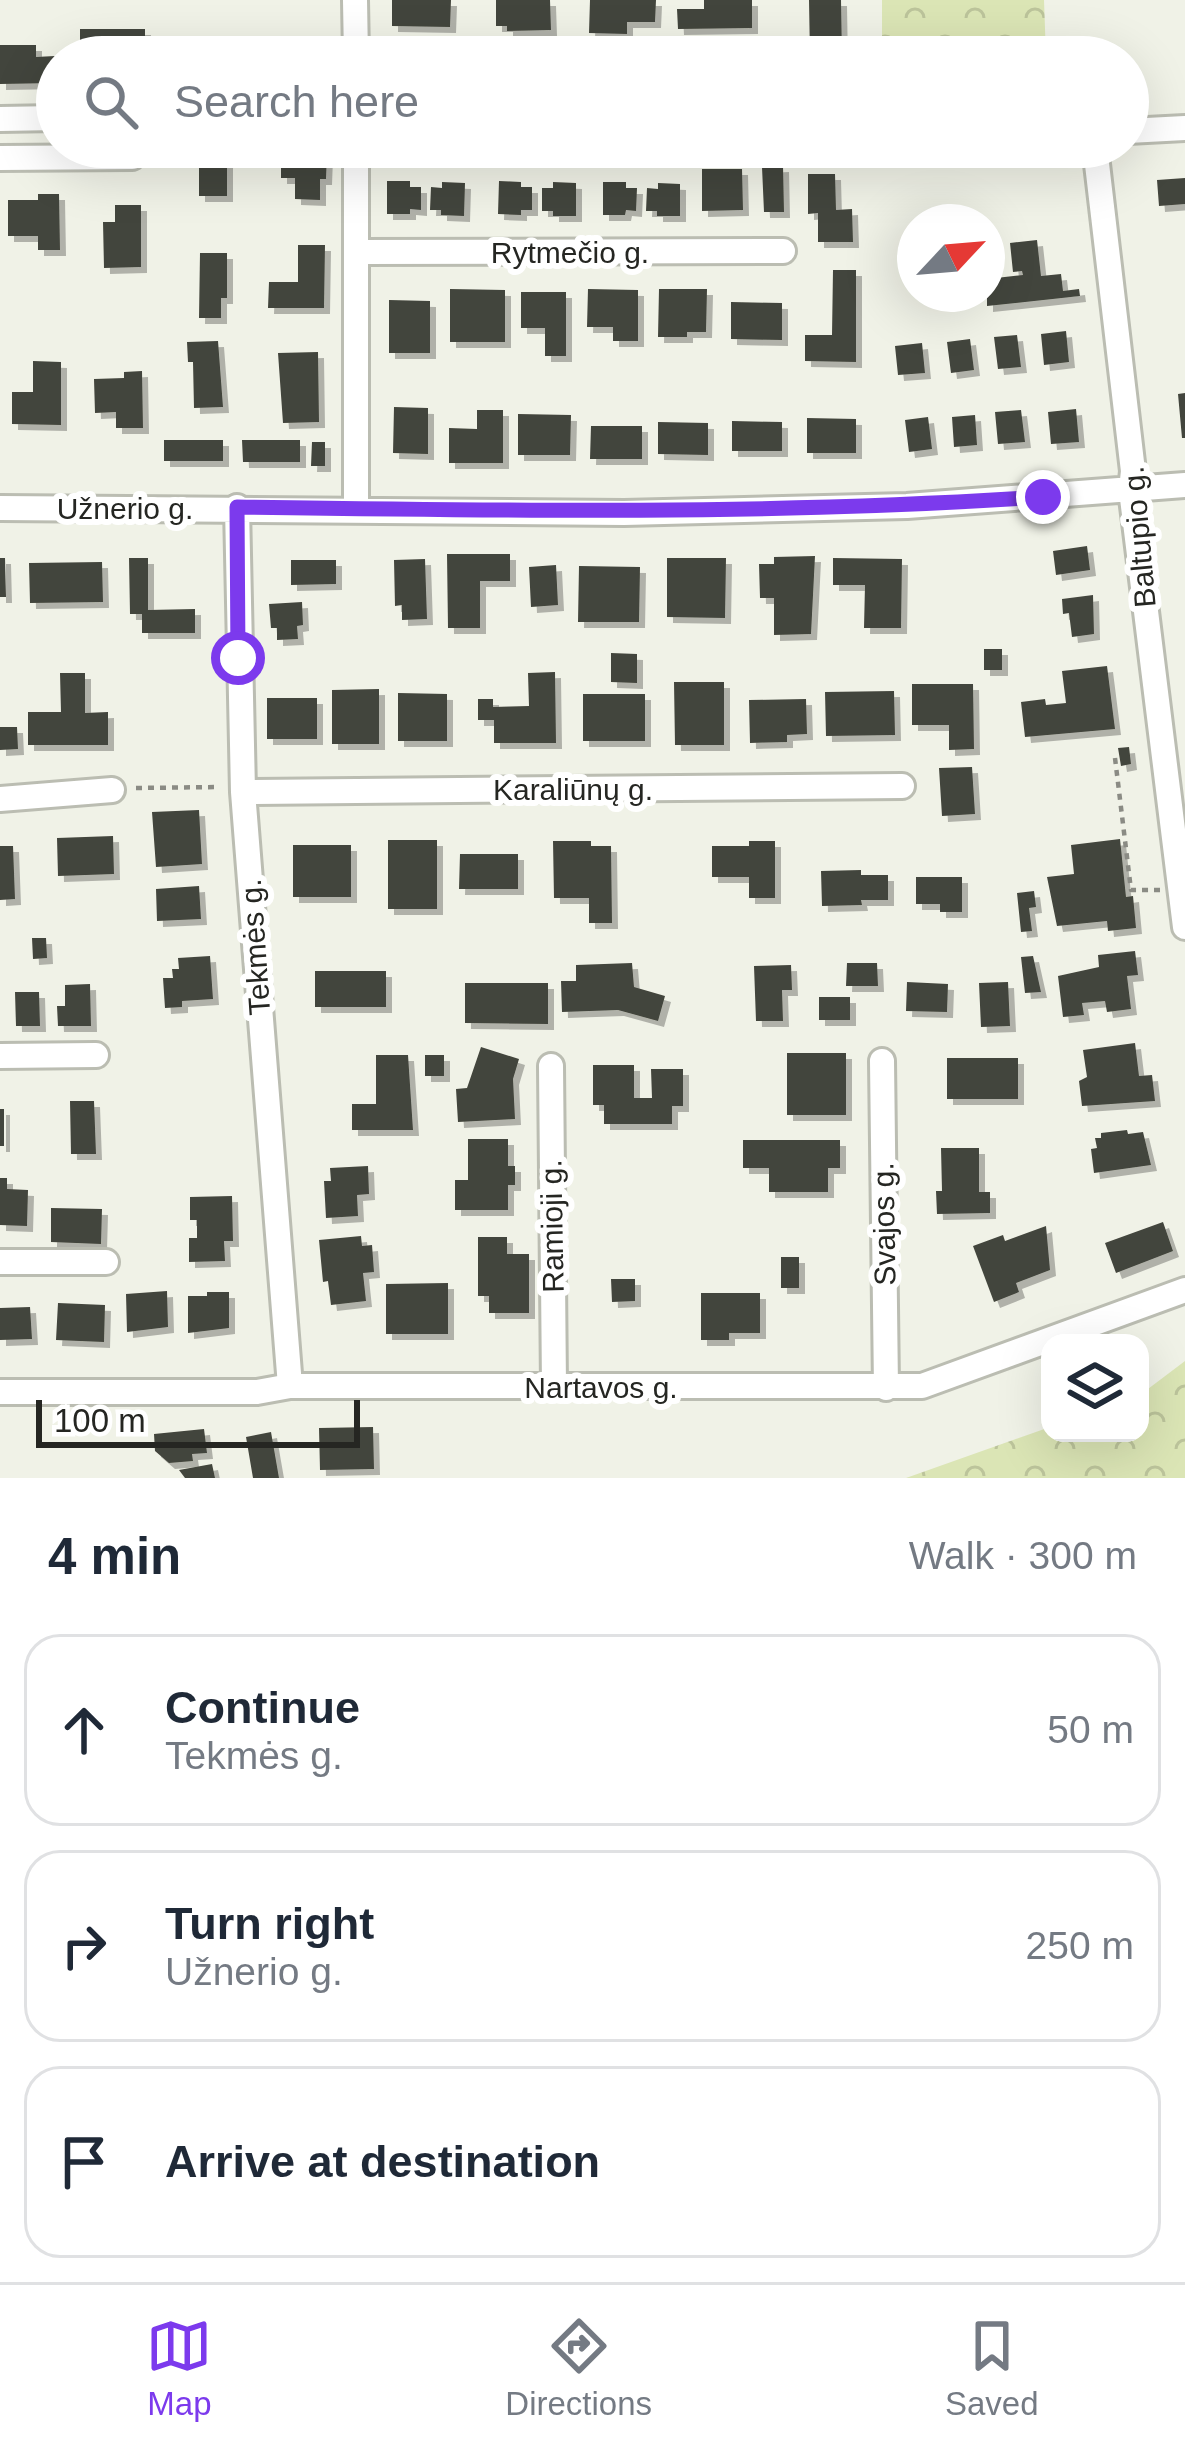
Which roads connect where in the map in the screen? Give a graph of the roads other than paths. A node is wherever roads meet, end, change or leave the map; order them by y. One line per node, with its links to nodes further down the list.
1 (355, 0): 2 (street)
2 (356, 36)
3 (0, 118): 4 (street)
4 (36, 118)
5 (1185, 128): 6 (street)
6 (1149, 130)
7 (0, 158): 8 (street)
8 (36, 158)
9 (356, 168): 12 (street)
10 (1097, 168): 14 (street, Baltupio g.)
11 (783, 251): 12 (street, Rytmečio g.)
12 (357, 252): 17 (street)
13 (1185, 485): 14 (street, Užnerio g.)
14 (1130, 490): 17 (street, Užnerio g.); 22 (street, Baltupio g.)
15 (237, 507): 16 (street, Užnerio g.); 17 (street, Užnerio g.); 19 (street, Tekmės g.)
16 (0, 508)
17 (356, 509)
18 (902, 786): 19 (street, Karaliūnų g.)
19 (243, 789): 30 (street, Tekmės g.)
20 (112, 790): 21 (street)
21 (0, 799)
22 (1185, 927)
23 (96, 1055): 24 (street)
24 (0, 1056)
25 (882, 1061): 32 (street, Svajos g.)
26 (551, 1066): 31 (street, Ramioji g.)
27 (0, 1262): 28 (street)
28 (106, 1262)
29 (1185, 1290): 32 (street, Nartavos g.)
30 (290, 1386): 31 (street, Nartavos g.); 33 (street, Nartavos g.)
31 (554, 1386): 32 (street, Nartavos g.)
32 (886, 1388)
33 (0, 1392)

